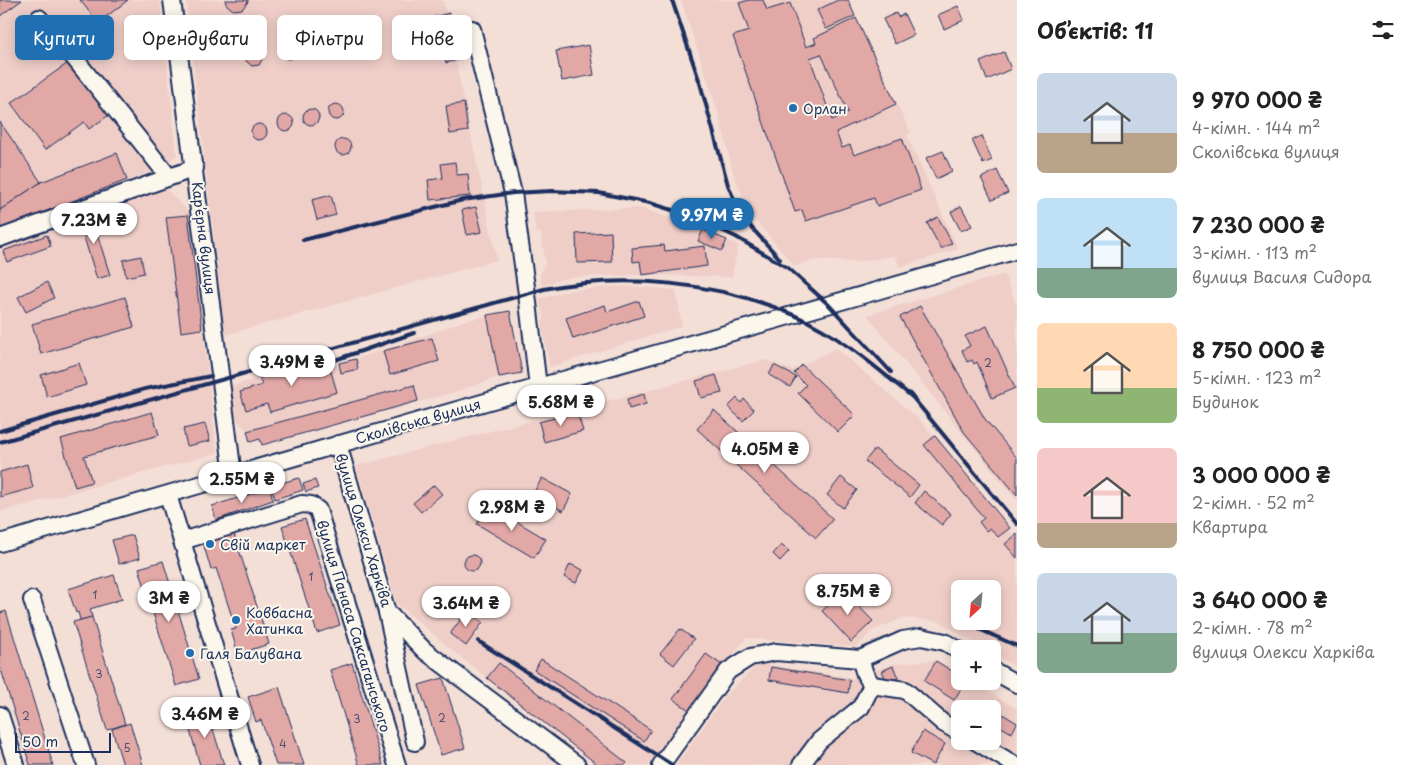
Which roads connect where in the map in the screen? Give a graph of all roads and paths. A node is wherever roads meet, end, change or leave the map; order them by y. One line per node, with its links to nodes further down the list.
1 (172, 0): 4 (street, Карʼєрна вулиця)
2 (472, 29): 8 (street)
3 (76, 60): 5 (street)
4 (195, 168): 5 (street); 10 (street, Карʼєрна вулиця)
5 (169, 177): 6 (street)
6 (0, 238)
7 (1017, 250): 8 (street, Сколівська вулиця)
8 (538, 387): 9 (street, Сколівська вулиця)
9 (338, 444): 10 (street, Сколівська вулиця); 15 (street, вулиця Олекси Харківа)
10 (234, 475): 11 (street, Сколівська вулиця)
11 (168, 495): 12 (street); 13 (street, Сколівська вулиця)
12 (182, 541): 28 (street); 29 (street, вулиця Панаса Саксаганського)
13 (0, 543)
14 (32, 600): 27 (street)
15 (387, 612): 23 (street); 30 (street, вулиця Олекси Харківа)
16 (951, 646): 17 (street)
17 (860, 659): 20 (street); 31 (street)
18 (1001, 675): 19 (street)
19 (1017, 684)
20 (872, 685): 22 (street); 32 (street)
21 (0, 715): 26 (street)
22 (951, 728)
23 (415, 742)
24 (989, 750): 25 (street)
25 (1012, 764)
26 (16, 765)
27 (86, 765)
28 (250, 765)
29 (397, 765)
30 (577, 765)
31 (661, 765)
32 (801, 765)

